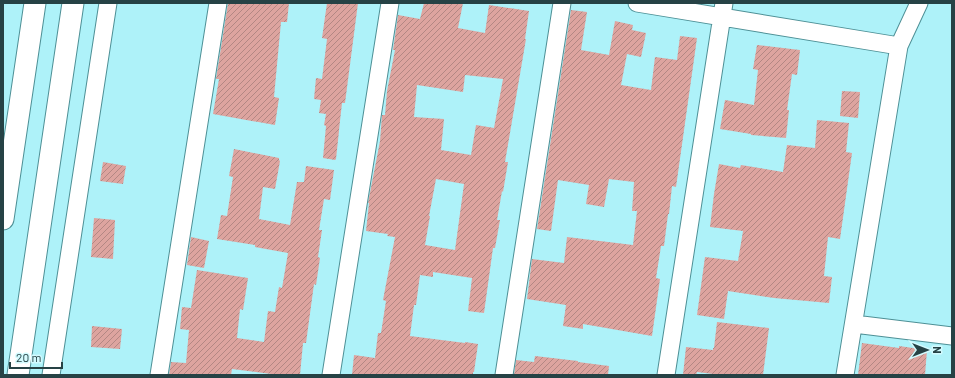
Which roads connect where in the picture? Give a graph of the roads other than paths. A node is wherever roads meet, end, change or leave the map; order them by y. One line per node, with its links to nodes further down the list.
1 (35, 3): 11 (main road)
2 (73, 3): 14 (main road)
3 (108, 3): 15 (street)
4 (218, 3): 16 (street)
5 (390, 3): 17 (street)
6 (562, 3): 18 (street)
7 (637, 3): 9 (street)
8 (919, 3): 10 (street)
9 (723, 10): 10 (street); 19 (street)
10 (899, 46): 12 (street)
11 (3, 219)
12 (854, 324): 13 (street); 20 (street)
13 (952, 336)
14 (18, 375)
15 (51, 375)
16 (159, 375)
17 (331, 375)
18 (504, 375)
19 (666, 375)
20 (845, 375)

